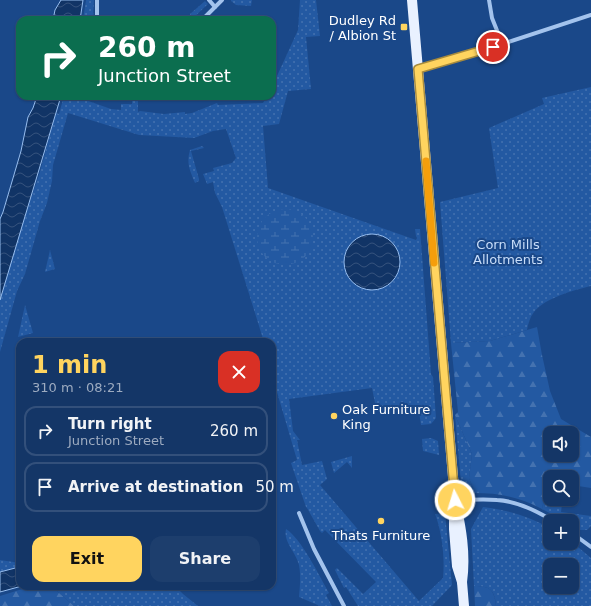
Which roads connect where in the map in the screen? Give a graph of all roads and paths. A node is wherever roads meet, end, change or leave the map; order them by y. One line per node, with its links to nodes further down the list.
1 (97, 0): 8 (street)
2 (208, 0): 6 (street)
3 (222, 0): 6 (street)
4 (412, 0): 11 (main road)
5 (489, 0): 10 (street)
6 (215, 7): 9 (street)
7 (591, 15): 10 (street)
8 (97, 16)
9 (206, 16)
10 (502, 43): 11 (street)
11 (418, 69): 12 (main road)
12 (455, 500): 14 (street); 18 (main road)
13 (299, 513): 17 (street)
14 (543, 516)
15 (579, 538): 16 (street)
16 (591, 547)
17 (344, 606)
18 (464, 606)

